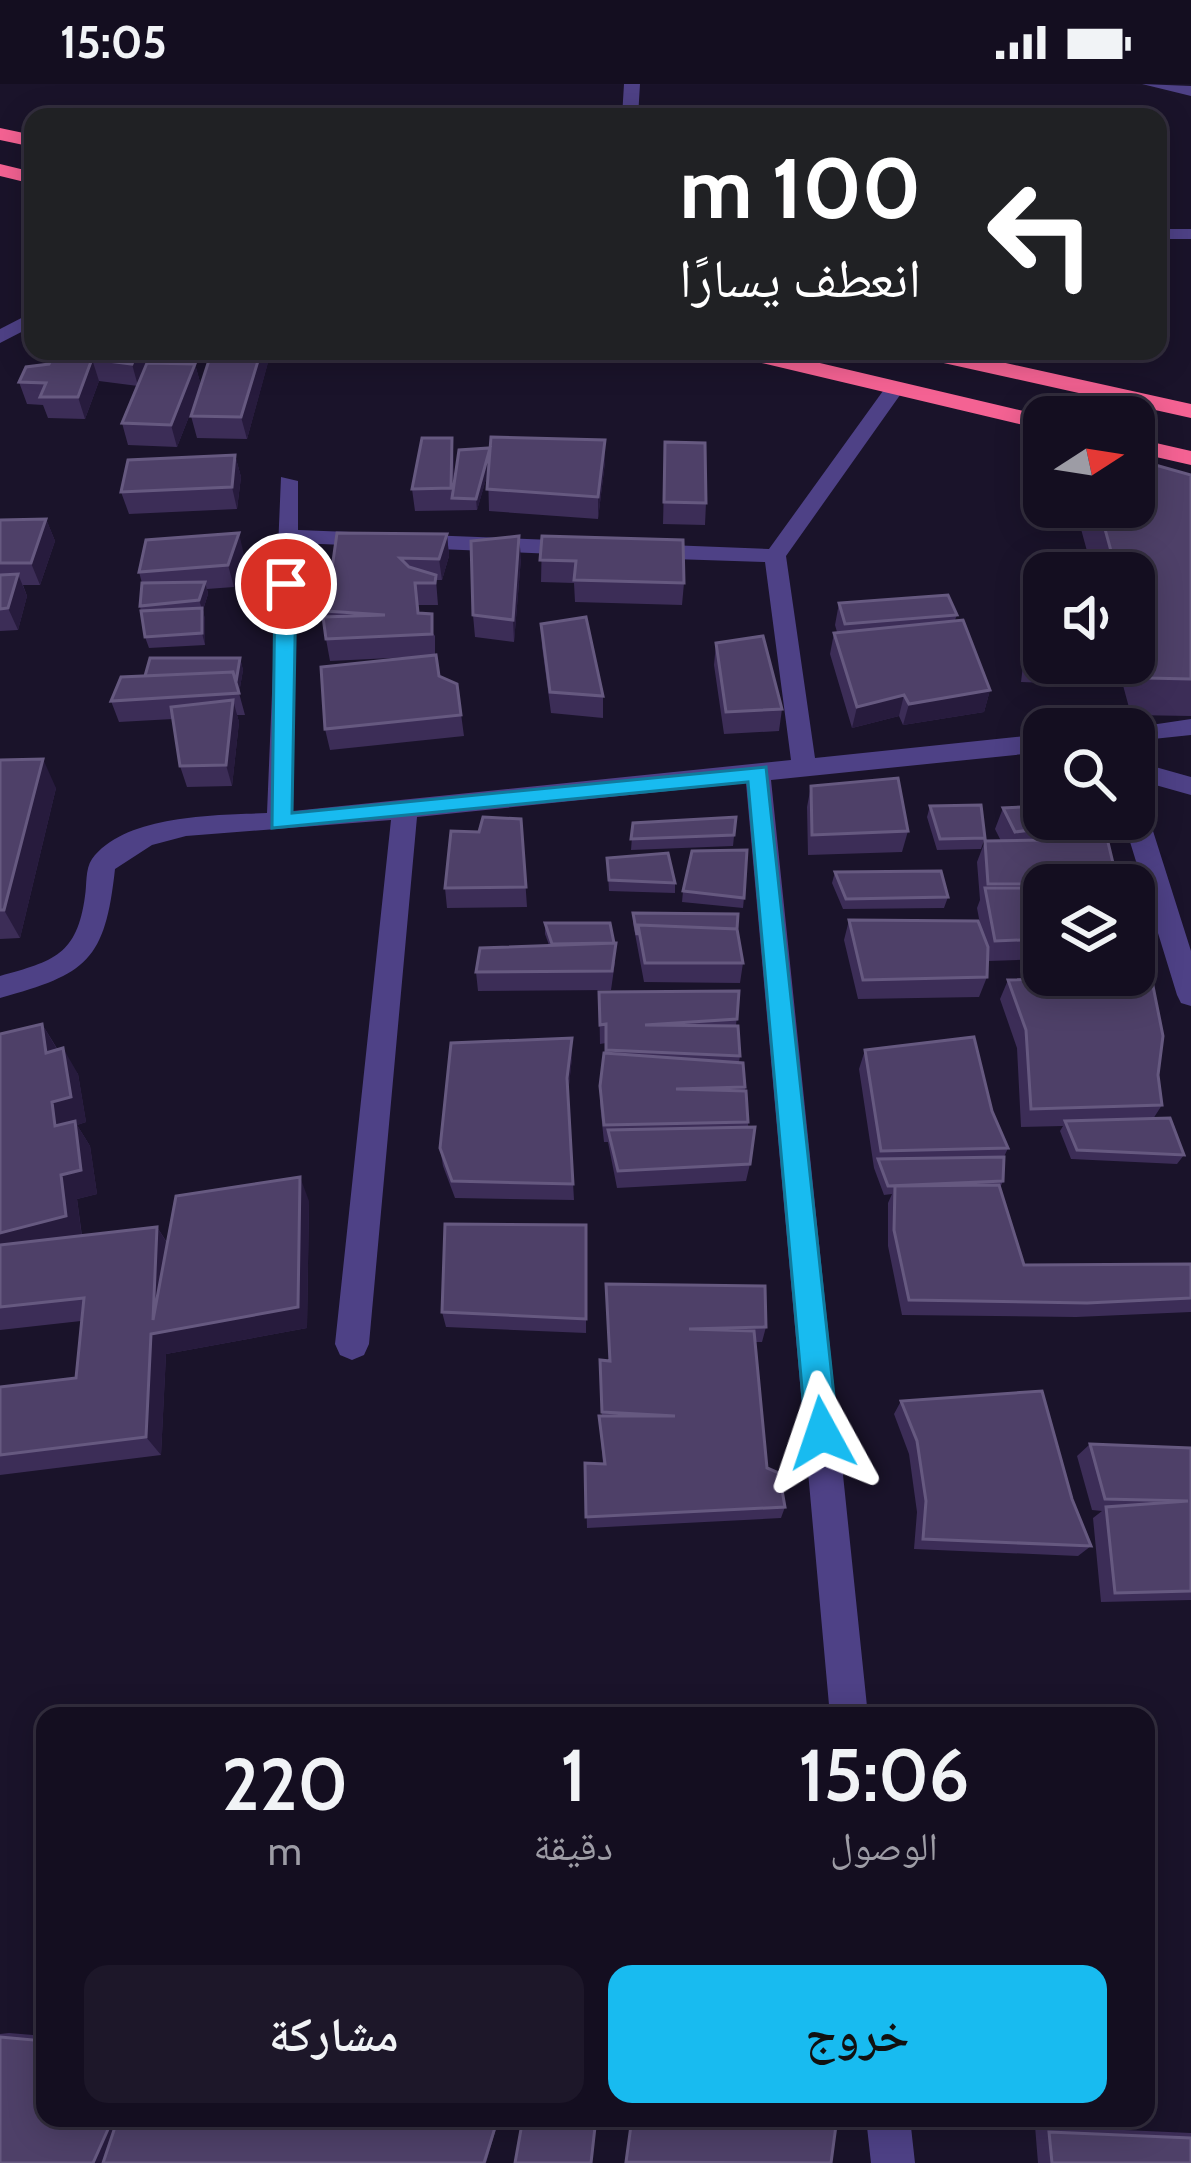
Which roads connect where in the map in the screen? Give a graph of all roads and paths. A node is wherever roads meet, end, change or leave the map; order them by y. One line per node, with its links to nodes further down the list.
1 (1150, 84): 2 (street)
2 (1191, 91)
3 (778, 360): 5 (highway)
4 (960, 360): 6 (highway)
5 (895, 388): 7 (highway); 12 (street)
6 (1191, 411)
7 (1023, 419)
8 (1155, 450): 9 (highway)
9 (1191, 458)
10 (288, 481): 11 (street)
11 (286, 536): 12 (street); 21 (street)
12 (776, 556): 16 (street)
13 (1191, 727): 14 (street)
14 (1155, 731)
15 (1023, 745): 16 (street)
16 (804, 768): 17 (street)
17 (758, 772): 20 (street); 26 (street)
18 (1155, 776): 19 (street)
19 (1191, 786)
20 (405, 809): 21 (street); 25 (street)
21 (280, 822): 23 (street)
22 (1143, 840): 24 (street)
23 (0, 986)
24 (1191, 995)
25 (352, 1344)
26 (848, 1707)
27 (889, 2127): 28 (street)
28 (893, 2163)

